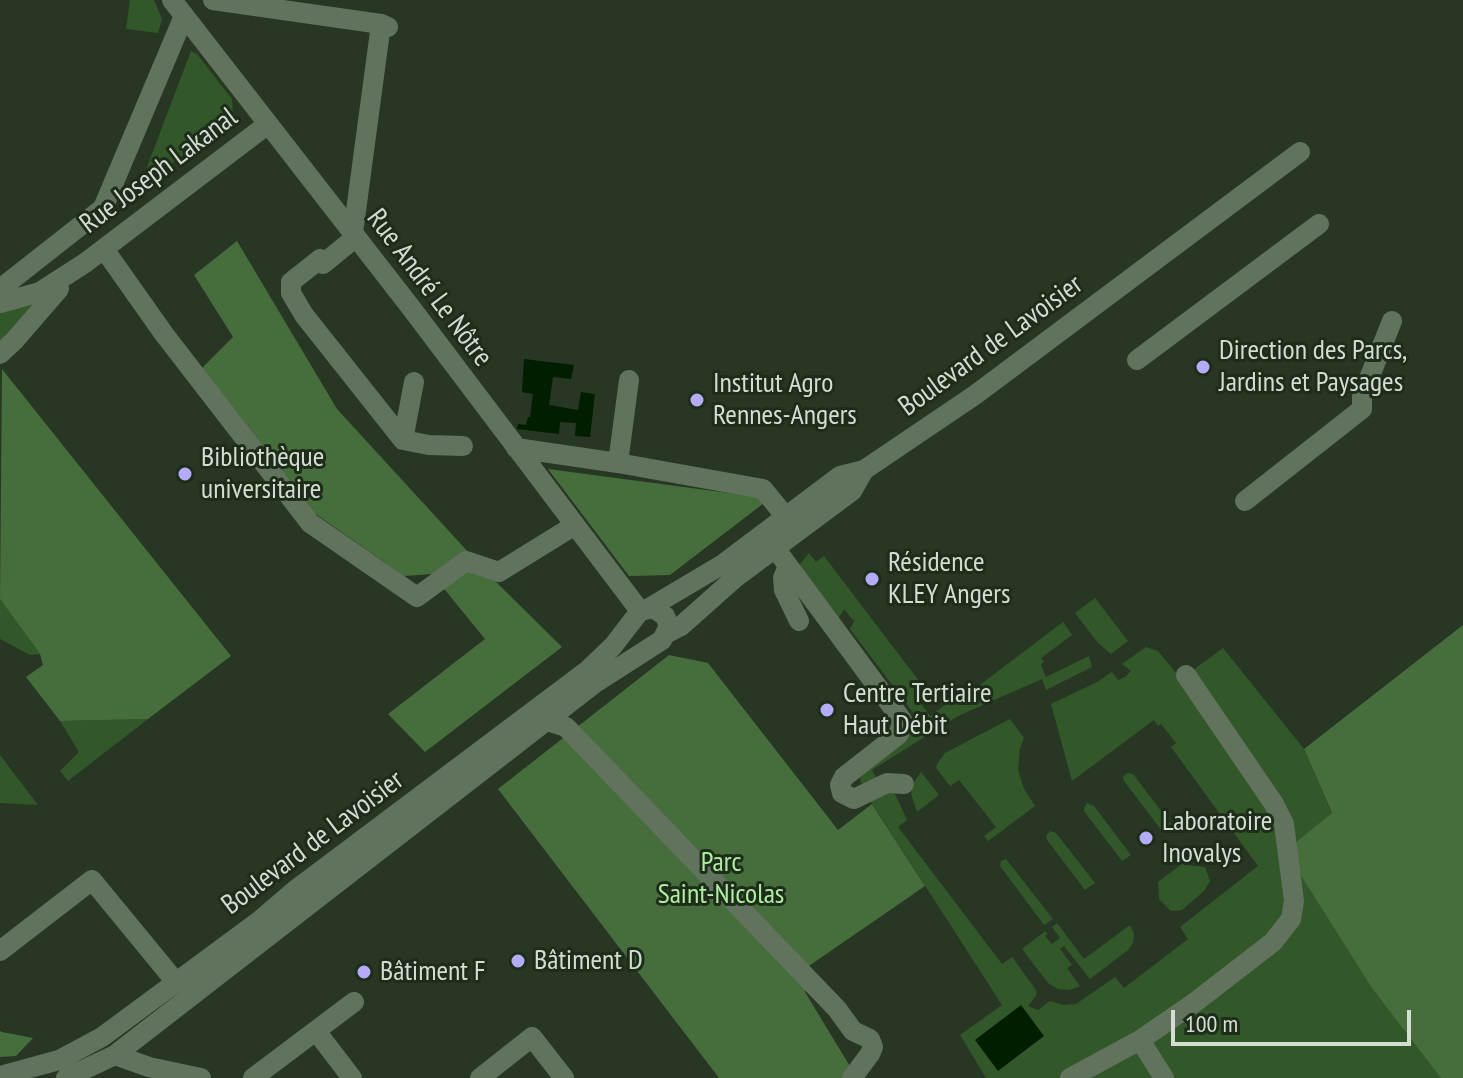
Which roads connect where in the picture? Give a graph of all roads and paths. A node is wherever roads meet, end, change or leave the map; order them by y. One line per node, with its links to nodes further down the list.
1 (213, 0): 6 (street)
2 (175, 4): 3 (street, Rue André Le Nôtre); 9 (street)
3 (268, 124): 6 (street, Rue André Le Nôtre); 7 (street, Rue Joseph Lakanal)
4 (1300, 152): 20 (street, Boulevard de Lavoisier)
5 (1319, 224): 13 (street)
6 (354, 235): 16 (street); 18 (street, Rue André Le Nôtre)
7 (104, 249): 8 (street, Rue Joseph Lakanal); 23 (street)
8 (85, 263): 10 (street, Rue Joseph Lakanal); 12 (street, Rue Joseph Lakanal)
9 (0, 289)
10 (0, 303)
11 (1392, 321): 21 (street)
12 (0, 354)
13 (1137, 360)
14 (629, 380): 19 (street)
15 (414, 382): 16 (street)
16 (403, 440): 17 (street)
17 (463, 446)
18 (516, 448): 19 (street); 23 (street, Rue André Le Nôtre)
19 (618, 463): 22 (street)
20 (864, 470): 22 (street, Boulevard de Lavoisier); 24 (street, Boulevard de Lavoisier)
21 (1245, 501)
22 (786, 517): 26 (street, Boulevard de Lavoisier)
23 (575, 525): 26 (street, Rue André Le Nôtre)
24 (775, 548): 25 (street); 28 (street, Boulevard de Lavoisier)
25 (788, 566): 27 (street); 31 (street)
26 (641, 612): 28 (street); 28 (street); 33 (street, Boulevard de Lavoisier)
27 (799, 621)
28 (661, 639): 30 (street, Boulevard de Lavoisier)
29 (1186, 675): 36 (street)
30 (547, 721): 37 (street, Boulevard de Lavoisier); 45 (street)
31 (904, 784)
32 (0, 951): 33 (street)
33 (175, 981): 38 (street, Boulevard de Lavoisier)
34 (354, 1002): 35 (street)
35 (316, 1031): 41 (street); 42 (street)
36 (1140, 1040): 46 (street); 47 (street)
37 (115, 1055): 39 (street, Boulevard de Lavoisier); 40 (street)
38 (0, 1076)
39 (66, 1078)
40 (201, 1078)
41 (253, 1078)
42 (352, 1078)
43 (480, 1078): 44 (street)
44 (564, 1078)
45 (852, 1078)
46 (1070, 1078)
47 (1164, 1078)

